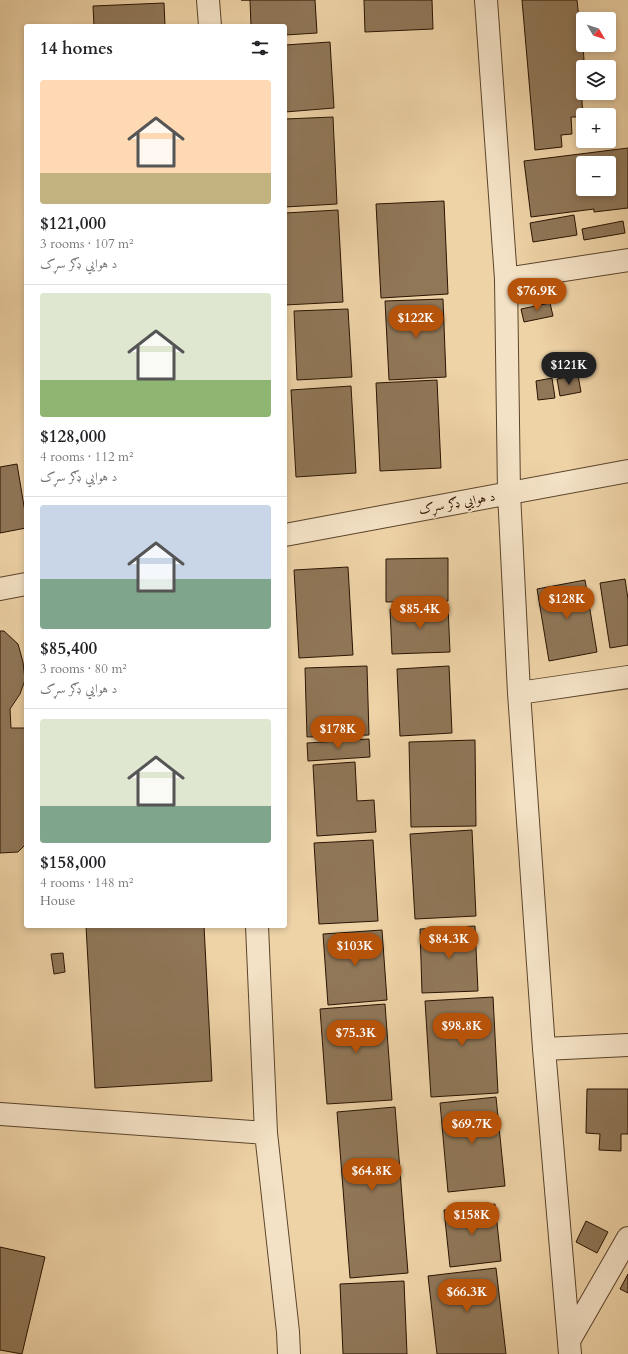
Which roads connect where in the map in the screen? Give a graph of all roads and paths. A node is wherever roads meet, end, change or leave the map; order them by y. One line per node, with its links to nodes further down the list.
1 (208, 0): 3 (street)
2 (486, 0): 5 (street)
3 (210, 24)
4 (628, 260): 5 (street)
5 (506, 279): 7 (street)
6 (628, 471): 7 (street, د هوايي ډګر سړک)
7 (510, 493): 8 (street, د هوايي ډګر سړک); 12 (street)
8 (287, 534)
9 (24, 584): 10 (street)
10 (0, 589)
11 (628, 677): 12 (street)
12 (519, 693): 15 (street)
13 (257, 928): 17 (street)
14 (628, 1045): 15 (street)
15 (544, 1049): 19 (street)
16 (0, 1114): 17 (street)
17 (266, 1133): 20 (street)
18 (628, 1238): 19 (street)
19 (570, 1347)
20 (289, 1354)

